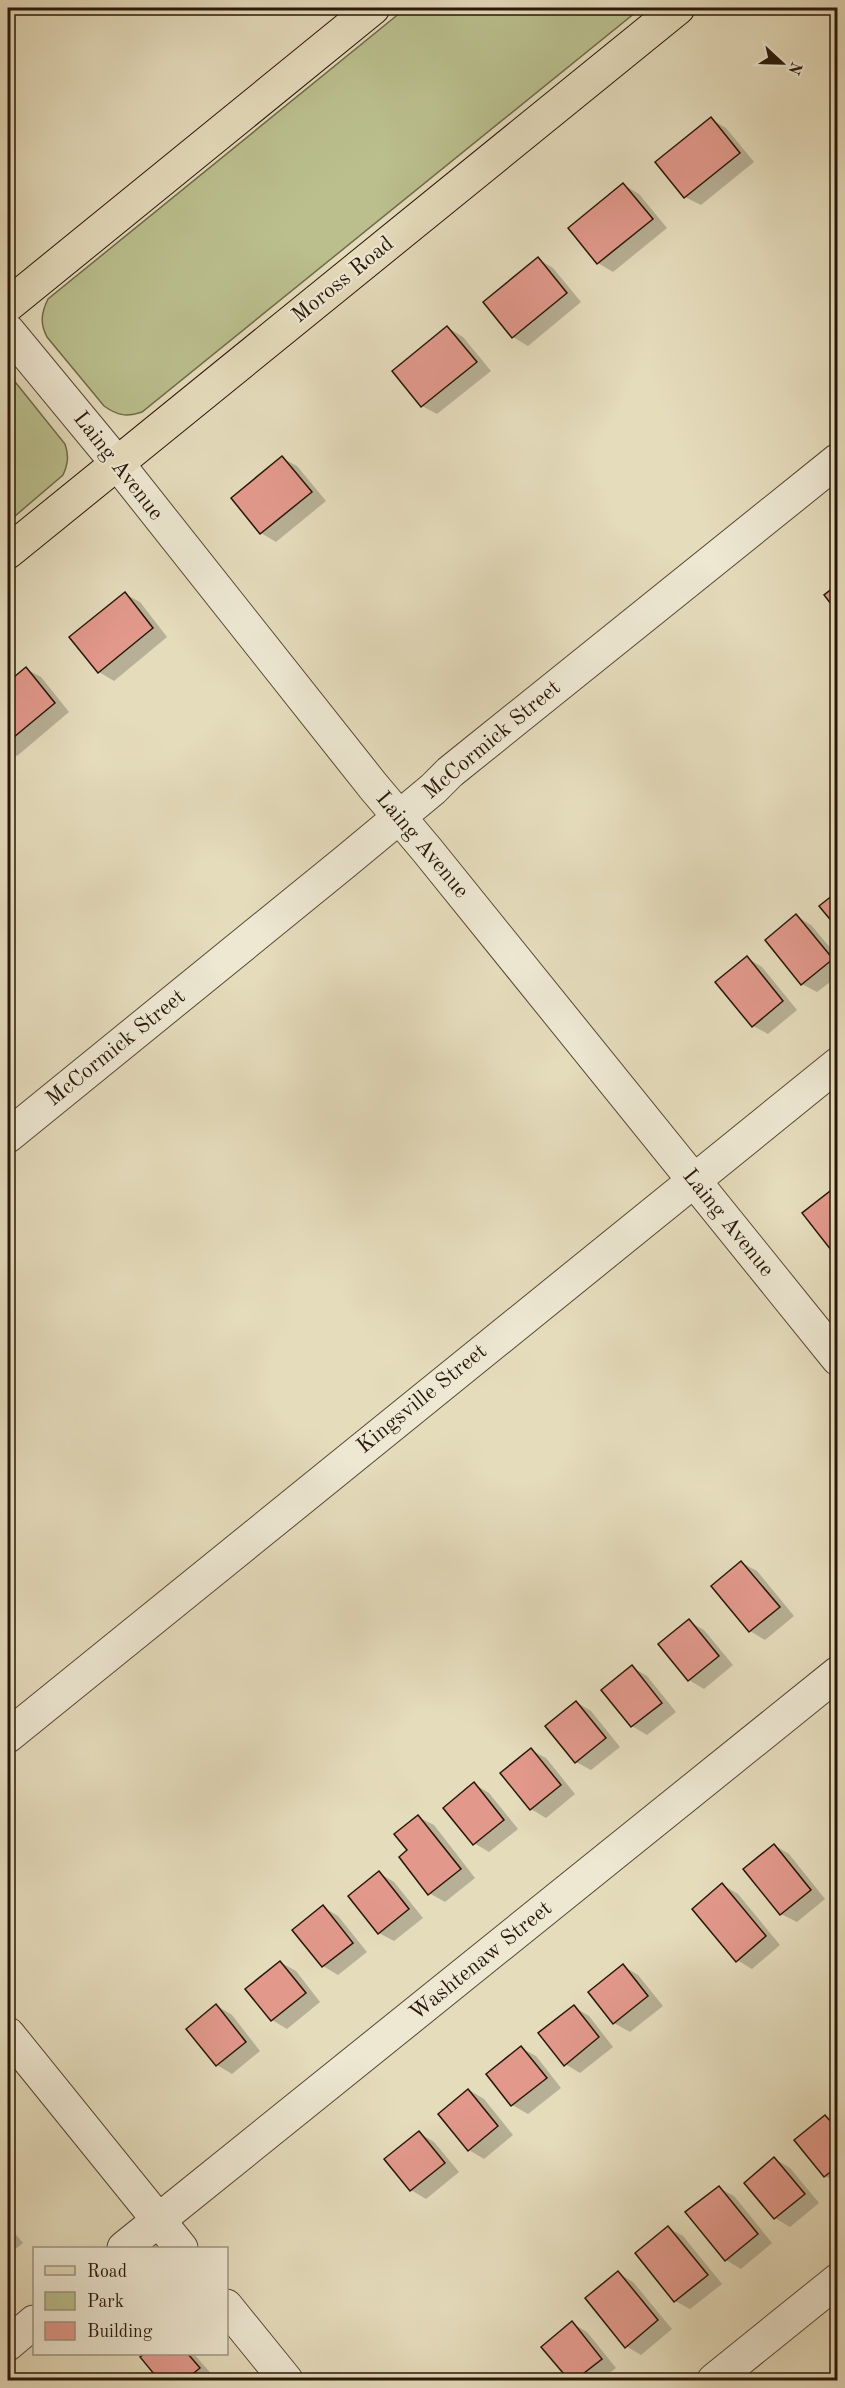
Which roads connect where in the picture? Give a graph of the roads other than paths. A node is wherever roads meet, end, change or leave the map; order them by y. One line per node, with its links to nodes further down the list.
1 (373, 8): 3 (main road)
2 (678, 8): 6 (main road, Moross Road)
3 (8, 305)
4 (8, 331): 6 (street, Laing Avenue)
5 (837, 460): 8 (street, McCormick Street)
6 (117, 463): 7 (main road, Moross Road); 8 (street, Laing Avenue)
7 (8, 552)
8 (399, 816): 10 (street, McCormick Street); 11 (street, Laing Avenue)
9 (837, 1064): 11 (street, Kingsville Street)
10 (8, 1136)
11 (694, 1180): 12 (street, Laing Avenue); 14 (street, Kingsville Street)
12 (837, 1359)
13 (837, 1673): 16 (street, Washtenaw Street)
14 (8, 1736)
15 (8, 2034): 16 (street)
16 (158, 2220): 17 (street, Washtenaw Street); 18 (street)
17 (125, 2247)
18 (180, 2247)
19 (837, 2280): 24 (street)
20 (228, 2308): 23 (street)
21 (33, 2323): 22 (street)
22 (8, 2344)
23 (286, 2380)
24 (714, 2380)

